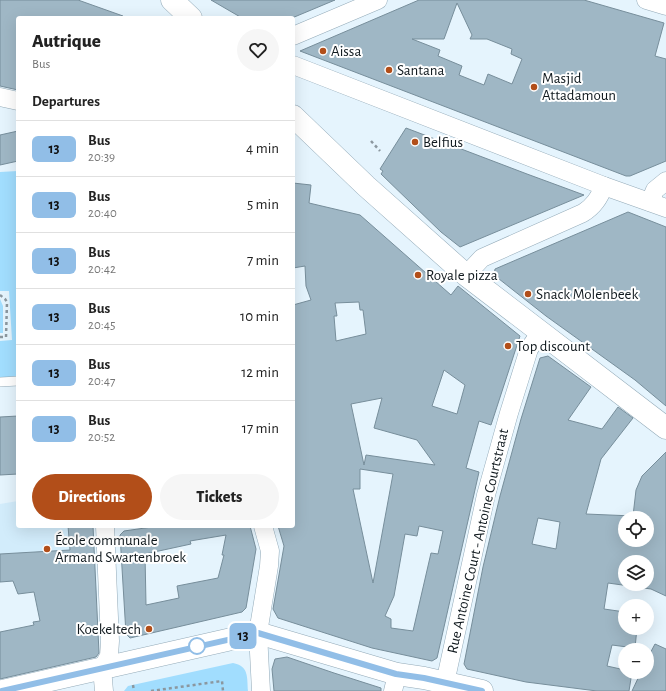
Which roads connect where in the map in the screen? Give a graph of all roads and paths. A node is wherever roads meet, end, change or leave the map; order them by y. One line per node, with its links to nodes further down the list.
1 (172, 0): 5 (street)
2 (378, 0): 6 (street)
3 (646, 0): 4 (street)
4 (666, 6)
5 (189, 16)
6 (295, 35)
7 (295, 66): 14 (street)
8 (0, 97): 9 (street)
9 (16, 101)
10 (295, 118): 16 (street)
11 (371, 141): 12 (path)
12 (380, 151)
13 (666, 181): 15 (street)
14 (604, 186): 15 (street); 16 (street)
15 (658, 205)
16 (466, 275): 18 (street)
17 (0, 295): 19 (path)
18 (540, 333): 22 (street); 28 (street, Rue Antoine Court - Antoine Courtstraat)
19 (0, 337)
20 (16, 381): 21 (lane)
21 (0, 382)
22 (666, 428)
23 (105, 528): 26 (street)
24 (264, 528): 25 (street)
25 (258, 633): 26 (street); 27 (street); 35 (street)
26 (102, 668): 30 (street); 31 (street)
27 (395, 683): 28 (street)
28 (445, 683): 36 (street)
29 (133, 685): 32 (path)
30 (2, 691)
31 (104, 691)
32 (134, 691)
33 (151, 691): 34 (path)
34 (223, 691)
35 (262, 691)
36 (482, 691)

